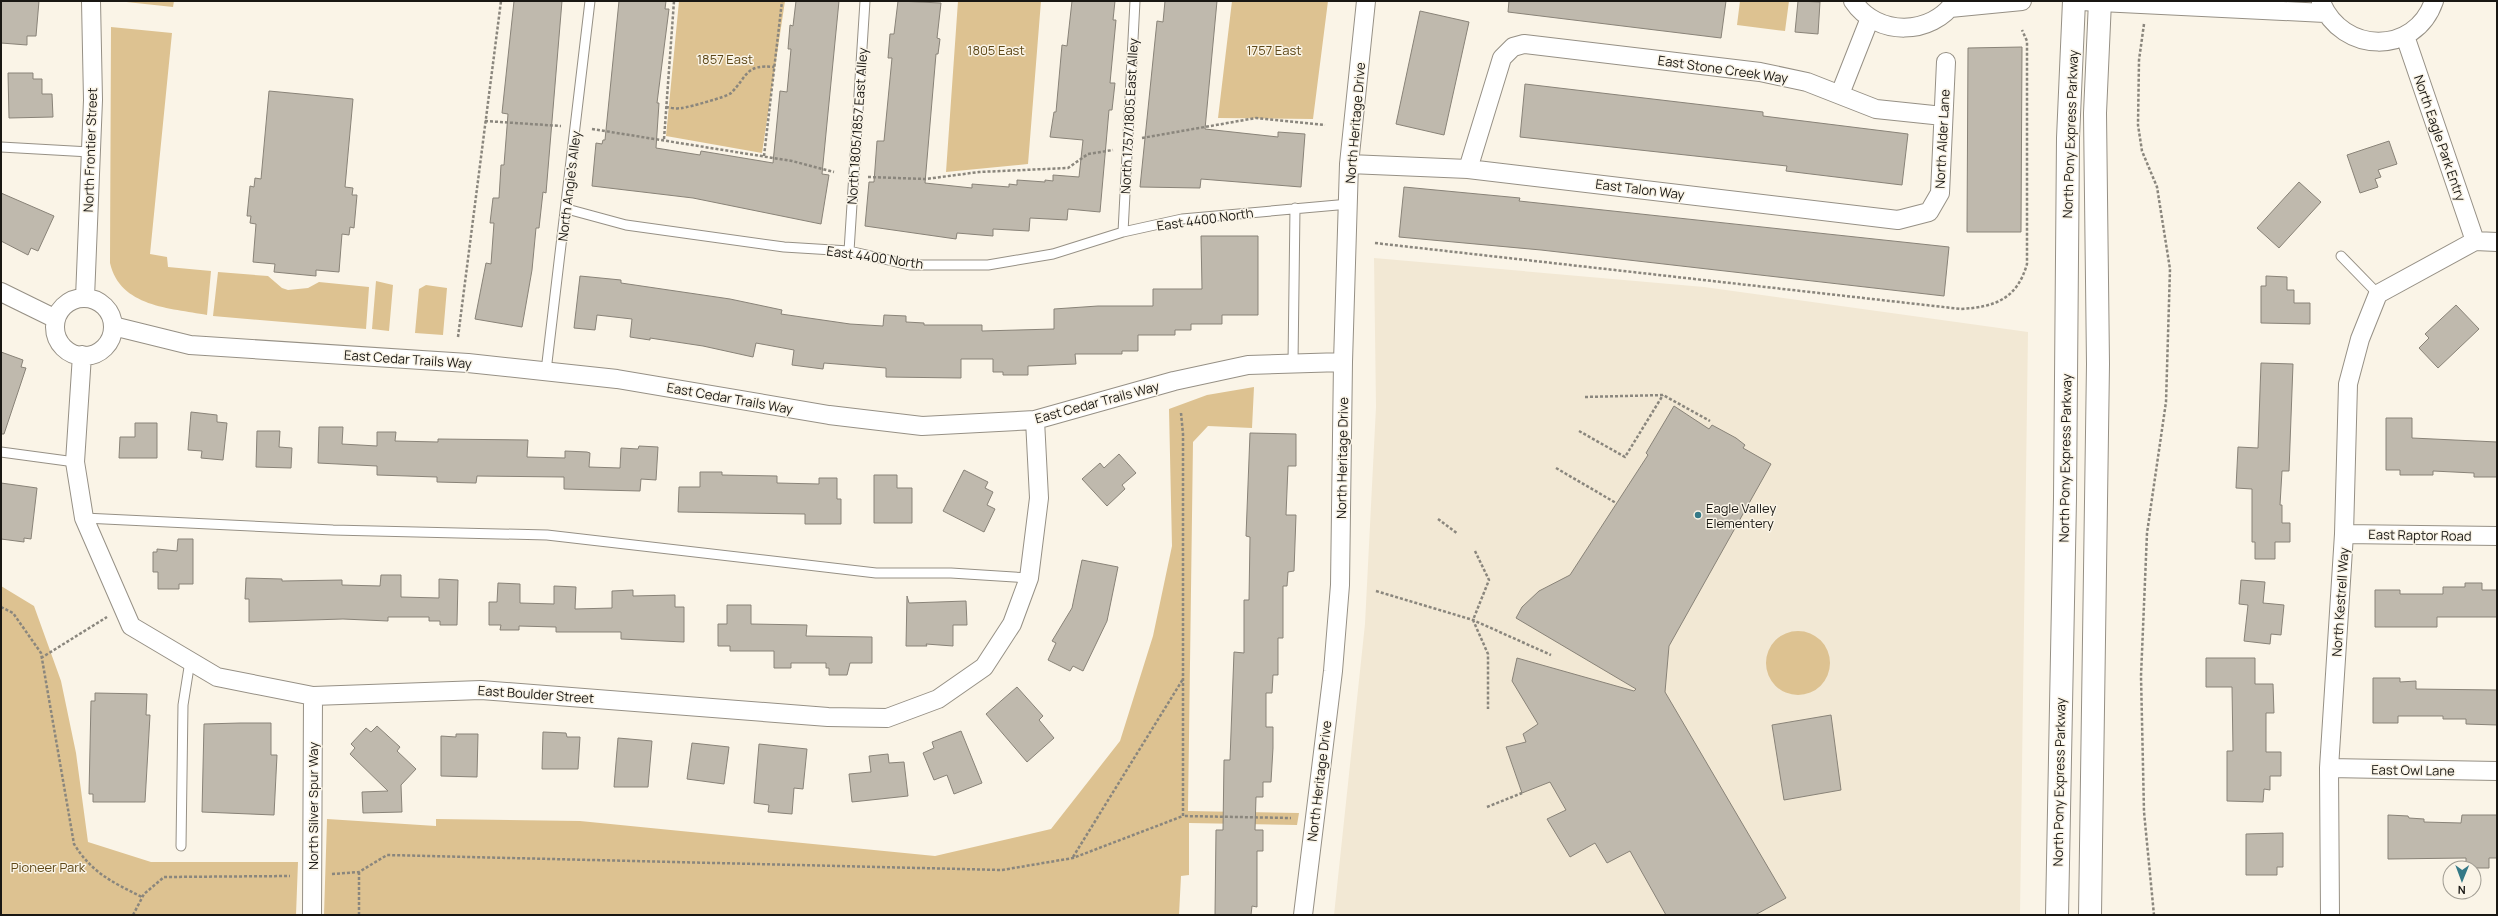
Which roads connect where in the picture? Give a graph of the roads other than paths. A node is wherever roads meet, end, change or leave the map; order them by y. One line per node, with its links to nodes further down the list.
1 (91, 1): 19 (street, North Frontier Street)
2 (590, 1): 24 (lane, North Angie's Alley)
3 (865, 1): 29 (lane, North 1805/1857 East Alley)
4 (1135, 1): 26 (lane, North 1757/1805 East Alley)
5 (1366, 1): 20 (street, North Heritage Drive)
6 (1853, 1): 13 (street)
7 (2022, 1): 11 (street)
8 (2074, 1): 54 (main road, North Pony Express Parkway)
9 (2092, 1): 12 (street); 55 (main road, North Pony Express Parkway)
10 (2434, 1): 14 (street)
11 (1953, 5): 13 (street)
12 (2323, 7): 14 (street)
13 (1870, 18): 16 (street)
14 (2405, 36): 27 (street, North Eagle Park Entry)
15 (1946, 62): 17 (street, North Alder Lane)
16 (1840, 94): 17 (street, East Stone Creek Way); 21 (street, East Stone Creek Way)
17 (1943, 116): 25 (street, North Alder Lane)
18 (1, 147): 19 (lane)
19 (90, 152): 33 (street, North Frontier Street)
20 (1349, 164): 21 (street, East Talon Way); 22 (street, North Heritage Drive)
21 (1468, 169): 25 (street, East Talon Way)
22 (1349, 204): 23 (lane, East 4400 North); 37 (street, North Heritage Drive)
23 (1295, 208): 26 (lane, East 4400 North); 38 (lane)
24 (566, 209): 29 (lane, East 4400 North); 39 (lane, North Angie's Alley)
25 (1929, 212)
26 (1123, 232): 29 (lane, East 4400 North)
27 (2475, 242): 28 (street); 32 (street)
28 (2497, 242)
29 (849, 250)
30 (2341, 256): 32 (lane)
31 (1, 292): 34 (street)
32 (2378, 294): 44 (street, North Kestrell Way)
33 (85, 298): 34 (street); 35 (street)
34 (56, 319): 36 (street)
35 (113, 326): 36 (street); 39 (street, East Cedar Trails Way)
36 (82, 356): 42 (street)
37 (1343, 362): 38 (street, East Cedar Trails Way); 53 (street, North Heritage Drive)
38 (1293, 363): 40 (street, East Cedar Trails Way)
39 (546, 371): 40 (street, East Cedar Trails Way)
40 (1035, 420): 46 (street)
41 (1, 452): 42 (lane)
42 (75, 462): 43 (street)
43 (84, 518): 46 (lane); 47 (street)
44 (2344, 534): 45 (street, East Raptor Road); 49 (street, North Kestrell Way)
45 (2497, 536)
46 (1029, 578): 48 (street, East Boulder Street)
47 (190, 661): 48 (street, East Boulder Street); 51 (lane)
48 (313, 696): 52 (street, North Silver Spur Way)
49 (2329, 768): 50 (street, East Owl Lane); 56 (street, North Kestrell Way)
50 (2497, 771)
51 (181, 846)
52 (312, 915)
53 (1303, 915)
54 (2057, 915)
55 (2090, 915)
56 (2330, 915)

